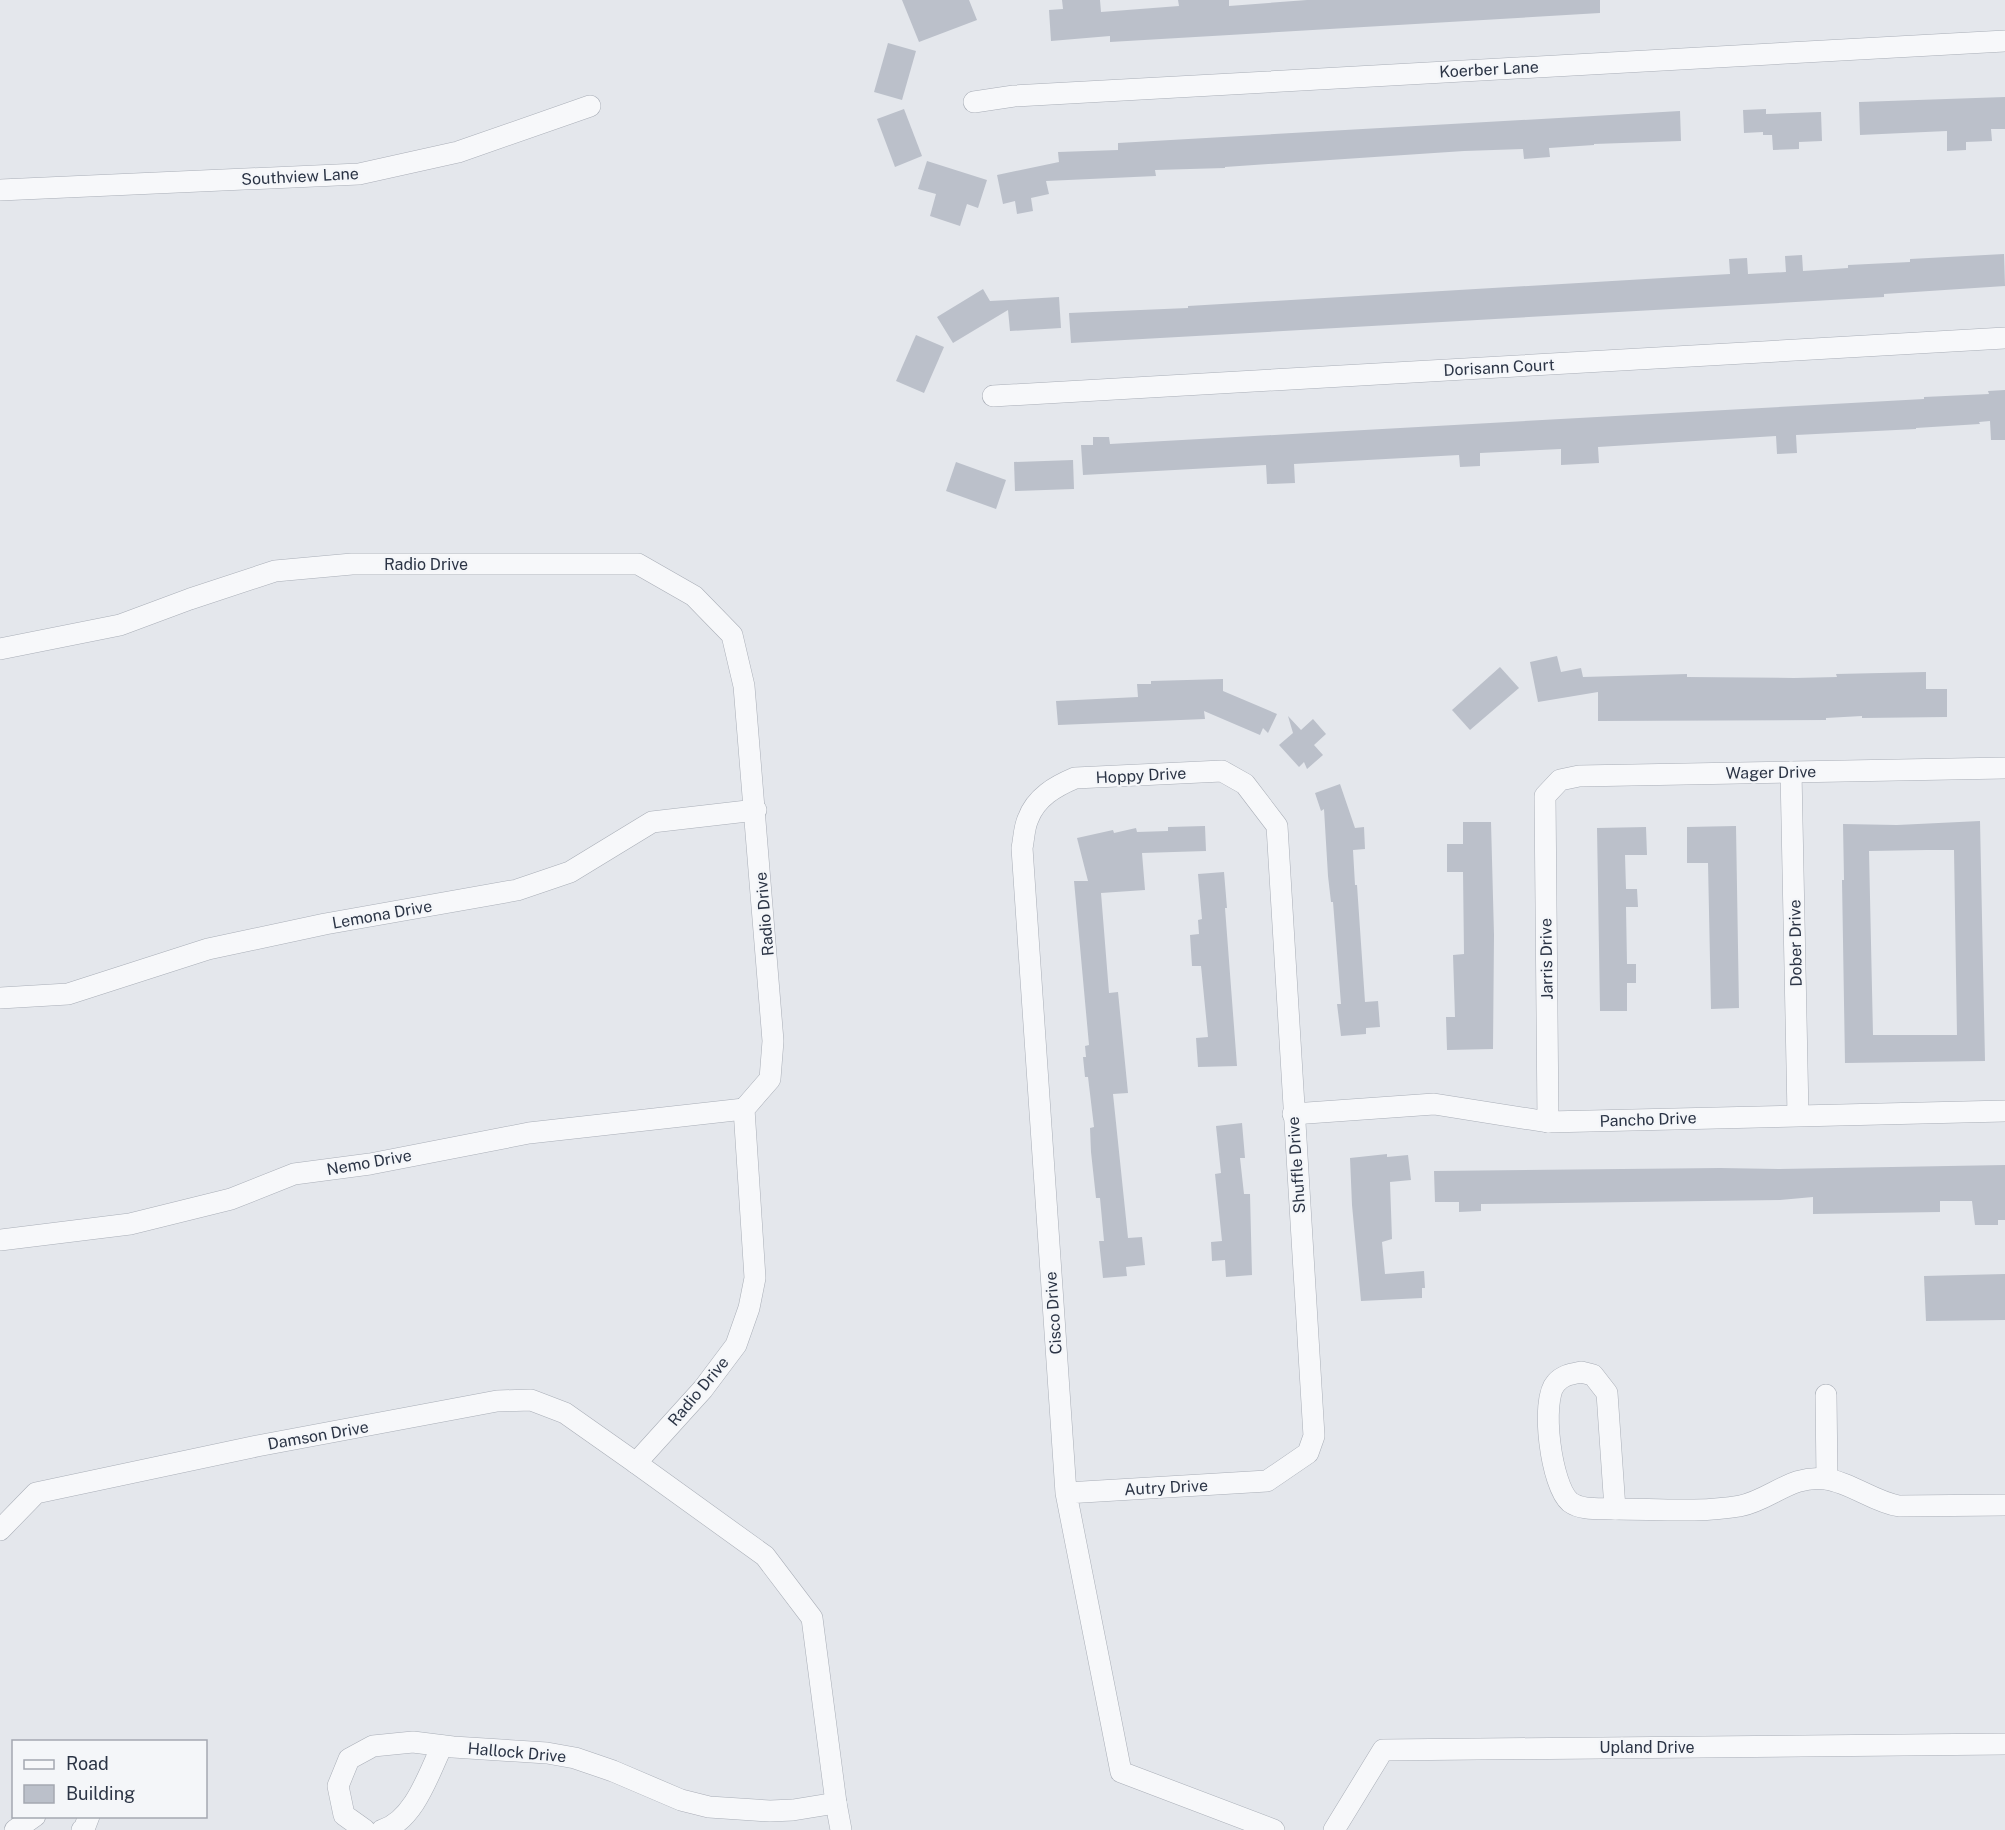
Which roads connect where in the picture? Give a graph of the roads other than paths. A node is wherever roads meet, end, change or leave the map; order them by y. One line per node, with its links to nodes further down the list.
1 (2005, 41): 2 (street, Koerber Lane)
2 (974, 102)
3 (590, 106): 4 (street, Southview Lane)
4 (0, 190)
5 (2005, 339): 6 (street, Dorisann Court)
6 (993, 396)
7 (0, 649): 11 (street, Radio Drive)
8 (2005, 768): 9 (street, Wager Drive)
9 (1791, 772): 10 (street, Wager Drive); 18 (street, Dober Drive)
10 (1545, 796): 19 (street, Jarris Drive)
11 (756, 810): 14 (street, Lemona Drive); 15 (street, Radio Drive)
12 (1277, 826): 13 (street, Hoppy Drive); 17 (street, Shuffle Drive)
13 (1022, 848): 25 (street, Cisco Drive)
14 (0, 998)
15 (744, 1109): 20 (street, Nemo Drive); 22 (street, Radio Drive)
16 (2005, 1111): 18 (street, Pancho Drive)
17 (1293, 1113): 19 (street, Pancho Drive); 24 (street, Shuffle Drive)
18 (1798, 1115): 19 (street, Pancho Drive)
19 (1548, 1122)
20 (0, 1240)
21 (1826, 1395): 23 (street)
22 (636, 1463): 28 (street, Damson Drive); 31 (street)
23 (1827, 1479): 26 (street); 27 (street)
24 (1267, 1481): 25 (street, Autry Drive)
25 (1066, 1493): 39 (street, Cisco Drive)
26 (2005, 1505)
27 (1615, 1509): 27 (street)
28 (0, 1530)
29 (2005, 1744): 40 (street, Upland Drive)
30 (442, 1746): 37 (street)
31 (836, 1803): 36 (street, Hallock Drive); 38 (street)
32 (33, 1818): 34 (street)
33 (38, 1818): 35 (street)
34 (15, 1830)
35 (47, 1830)
36 (365, 1830)
37 (382, 1830)
38 (841, 1830)
39 (1274, 1830)
40 (1334, 1830)

